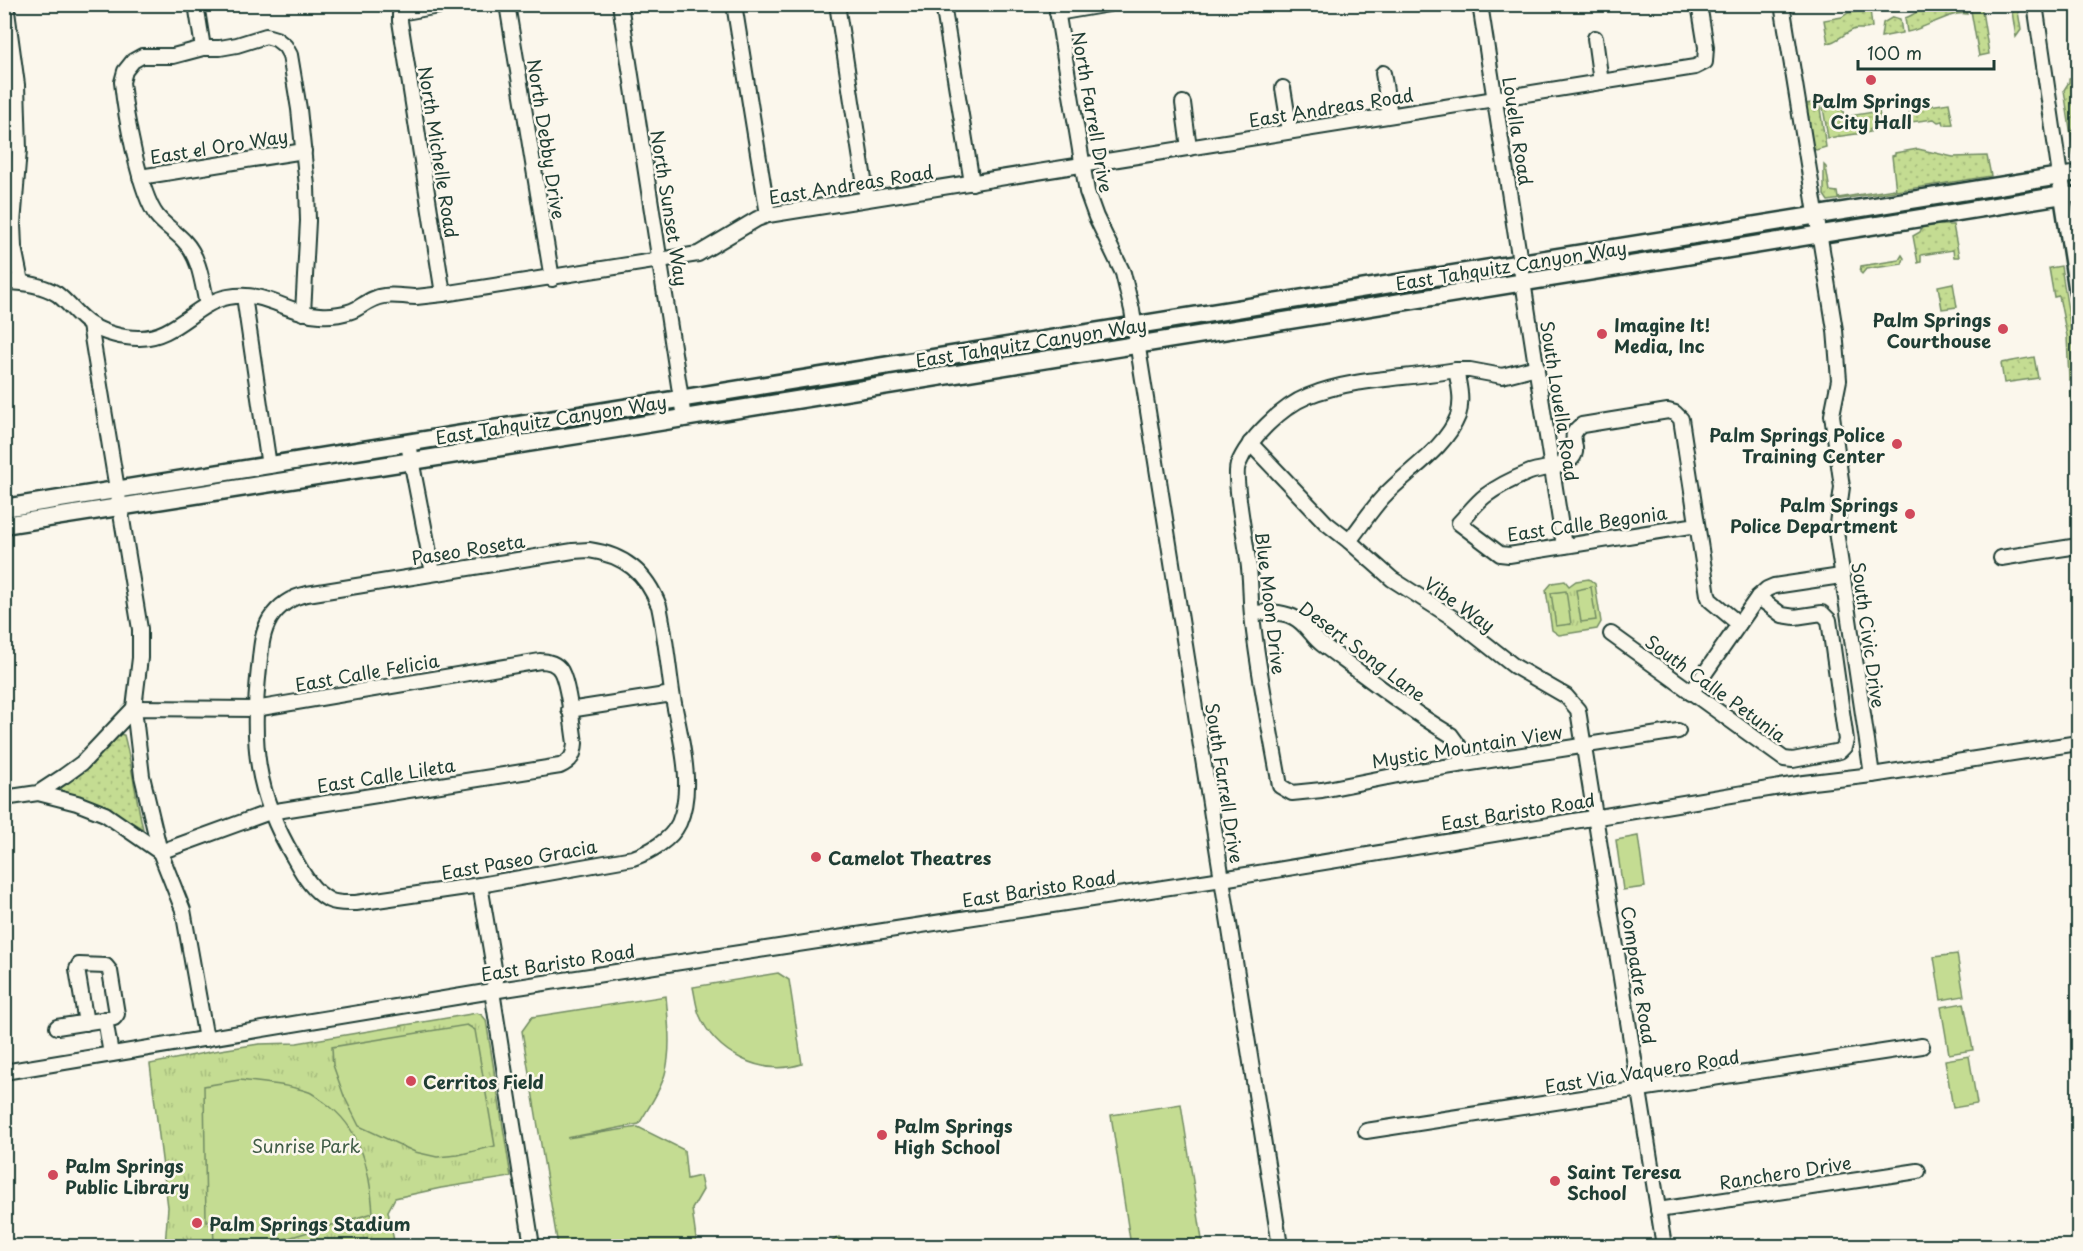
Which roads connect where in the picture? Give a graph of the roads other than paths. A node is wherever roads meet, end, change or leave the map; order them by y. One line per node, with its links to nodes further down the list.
1 (6, 4): 19 (street)
2 (196, 4): 16 (street)
3 (450, 4): 44 (street, North Michelle Road)
4 (507, 4): 39 (street, North Debby Drive)
5 (620, 4): 37 (street, North Sunset Way)
6 (734, 4): 34 (street)
7 (837, 4): 33 (street)
8 (943, 4): 31 (street)
9 (1109, 4): 14 (street)
10 (1480, 4): 21 (street, Louella Road)
11 (1699, 4): 18 (street, East Andreas Road)
12 (1782, 4): 35 (street, South Civic Drive)
13 (2035, 4): 29 (street)
14 (1056, 9): 27 (street, North Farrell Drive)
15 (1595, 38): 18 (street)
16 (203, 48): 26 (street); 30 (street)
17 (1383, 73): 23 (street)
18 (1601, 82): 21 (street, East Andreas Road)
19 (11, 85): 41 (street)
20 (1283, 88): 24 (street)
21 (1495, 98): 23 (street, East Andreas Road); 38 (street, Louella Road)
22 (1183, 103): 25 (street)
23 (1390, 115): 24 (street, East Andreas Road)
24 (1290, 131): 25 (street, East Andreas Road)
25 (1189, 148): 27 (street, East Andreas Road)
26 (304, 151): 30 (street, East el Oro Way); 47 (street)
27 (1081, 165): 31 (street, East Andreas Road); 49 (street, North Farrell Drive)
28 (2079, 173): 29 (street)
29 (2060, 176): 32 (main road); 35 (main road, East Tahquitz Canyon Way)
30 (140, 177): 46 (street)
31 (972, 183): 33 (street, East Andreas Road)
32 (2071, 195): 36 (main road, East Tahquitz Canyon Way); 43 (main road)
33 (867, 199): 34 (street, East Andreas Road)
34 (768, 215): 37 (street, East Andreas Road)
35 (1817, 215): 36 (street, South Civic Drive); 38 (main road, East Tahquitz Canyon Way)
36 (1820, 234): 42 (main road, East Tahquitz Canyon Way); 69 (street, South Civic Drive)
37 (661, 261): 39 (street, East Andreas Road); 53 (street, North Sunset Way)
38 (1519, 263): 42 (street, South Louella Road); 49 (main road, East Tahquitz Canyon Way)
39 (552, 279): 44 (street, East Andreas Road)
40 (4, 282): 41 (street, East Andreas Road)
41 (21, 282): 48 (street, East Andreas Road)
42 (1523, 283): 50 (main road, East Tahquitz Canyon Way); 51 (street, South Louella Road)
43 (2079, 293)
44 (443, 294): 47 (street, East Andreas Road)
45 (244, 296): 46 (street, East Andreas Road); 47 (street, East Andreas Road); 58 (street)
46 (207, 305): 48 (street, East Andreas Road)
47 (303, 313)
48 (90, 325): 60 (street)
49 (1134, 326): 50 (street, South Farrell Drive); 53 (main road, East Tahquitz Canyon Way)
50 (1137, 344): 54 (main road, East Tahquitz Canyon Way); 90 (street, South Farrell Drive)
51 (1537, 368): 52 (street, Blue Moon Drive); 59 (street, South Louella Road)
52 (1456, 370): 55 (street, Blue Moon Drive); 64 (street)
53 (681, 400): 54 (street, North Sunset Way); 56 (main road, East Tahquitz Canyon Way)
54 (684, 418): 57 (main road, East Tahquitz Canyon Way)
55 (1251, 443): 64 (street, Vibe Way); 71 (street, Blue Moon Drive)
56 (408, 444): 57 (street); 58 (main road, East Tahquitz Canyon Way)
57 (411, 461): 60 (main road, East Tahquitz Canyon Way); 68 (street)
58 (269, 466): 60 (main road, East Tahquitz Canyon Way)
59 (1552, 466): 63 (street); 65 (street, South Louella Road); 65 (street, East Calle Begonia)
60 (118, 498): 61 (main road, East Tahquitz Canyon Way); 62 (main road, East Tahquitz Canyon Way); 76 (street)
61 (5, 507)
62 (4, 525)
63 (1697, 525): 65 (street, East Calle Begonia); 72 (street)
64 (1350, 540): 81 (street, Vibe Way)
65 (1564, 546)
66 (2079, 546): 67 (street)
67 (2001, 558)
68 (433, 573): 75 (street, Paseo Roseta); 77 (street, Paseo Roseta)
69 (1841, 576): 70 (street); 84 (street, South Civic Drive)
70 (1758, 597): 72 (street); 74 (street, South Calle Petunia)
71 (1252, 613): 82 (street, Desert Song Lane); 83 (street, Blue Moon Drive)
72 (1739, 624): 74 (street)
73 (1611, 634): 74 (street, South Calle Petunia)
74 (1691, 693)
75 (672, 694): 78 (street); 91 (street, East Paseo Gracia)
76 (134, 708): 77 (street, East Calle Felicia); 85 (street); 89 (street)
77 (255, 709): 78 (street, East Calle Felicia); 87 (street, Paseo Roseta)
78 (570, 710): 87 (street, East Calle Lileta)
79 (1678, 731): 81 (street, Mystic Mountain View)
80 (2079, 743): 84 (street, East Baristo Road)
81 (1584, 745): 82 (street, Mystic Mountain View); 88 (street, Vibe Way)
82 (1462, 764): 83 (street, Mystic Mountain View)
83 (1277, 770)
84 (1872, 775): 88 (street, East Baristo Road)
85 (38, 793): 86 (street); 89 (street)
86 (4, 798)
87 (270, 812): 89 (street, East Calle Lileta); 91 (street, East Paseo Gracia)
88 (1595, 816): 90 (street, East Baristo Road); 100 (street, Compadre Road)
89 (160, 852): 96 (street)
90 (1222, 879): 92 (street, East Baristo Road); 105 (street, South Farrell Drive)
91 (480, 885): 92 (street)
92 (492, 990): 96 (street, East Baristo Road); 104 (street)
93 (105, 1019): 94 (street); 94 (street); 98 (street)
94 (86, 1023): 95 (street)
95 (57, 1027)
96 (206, 1039): 98 (street, East Baristo Road)
97 (1922, 1046): 100 (street, East Via Vaquero Road)
98 (111, 1054): 99 (street, East Baristo Road)
99 (4, 1072)
100 (1639, 1089): 101 (street, East Via Vaquero Road); 103 (street, Compadre Road)
101 (1366, 1131)
102 (1918, 1171): 103 (street, Ranchero Drive)
103 (1658, 1210): 106 (street, Compadre Road)
104 (532, 1246)
105 (1280, 1246)
106 (1664, 1246)

